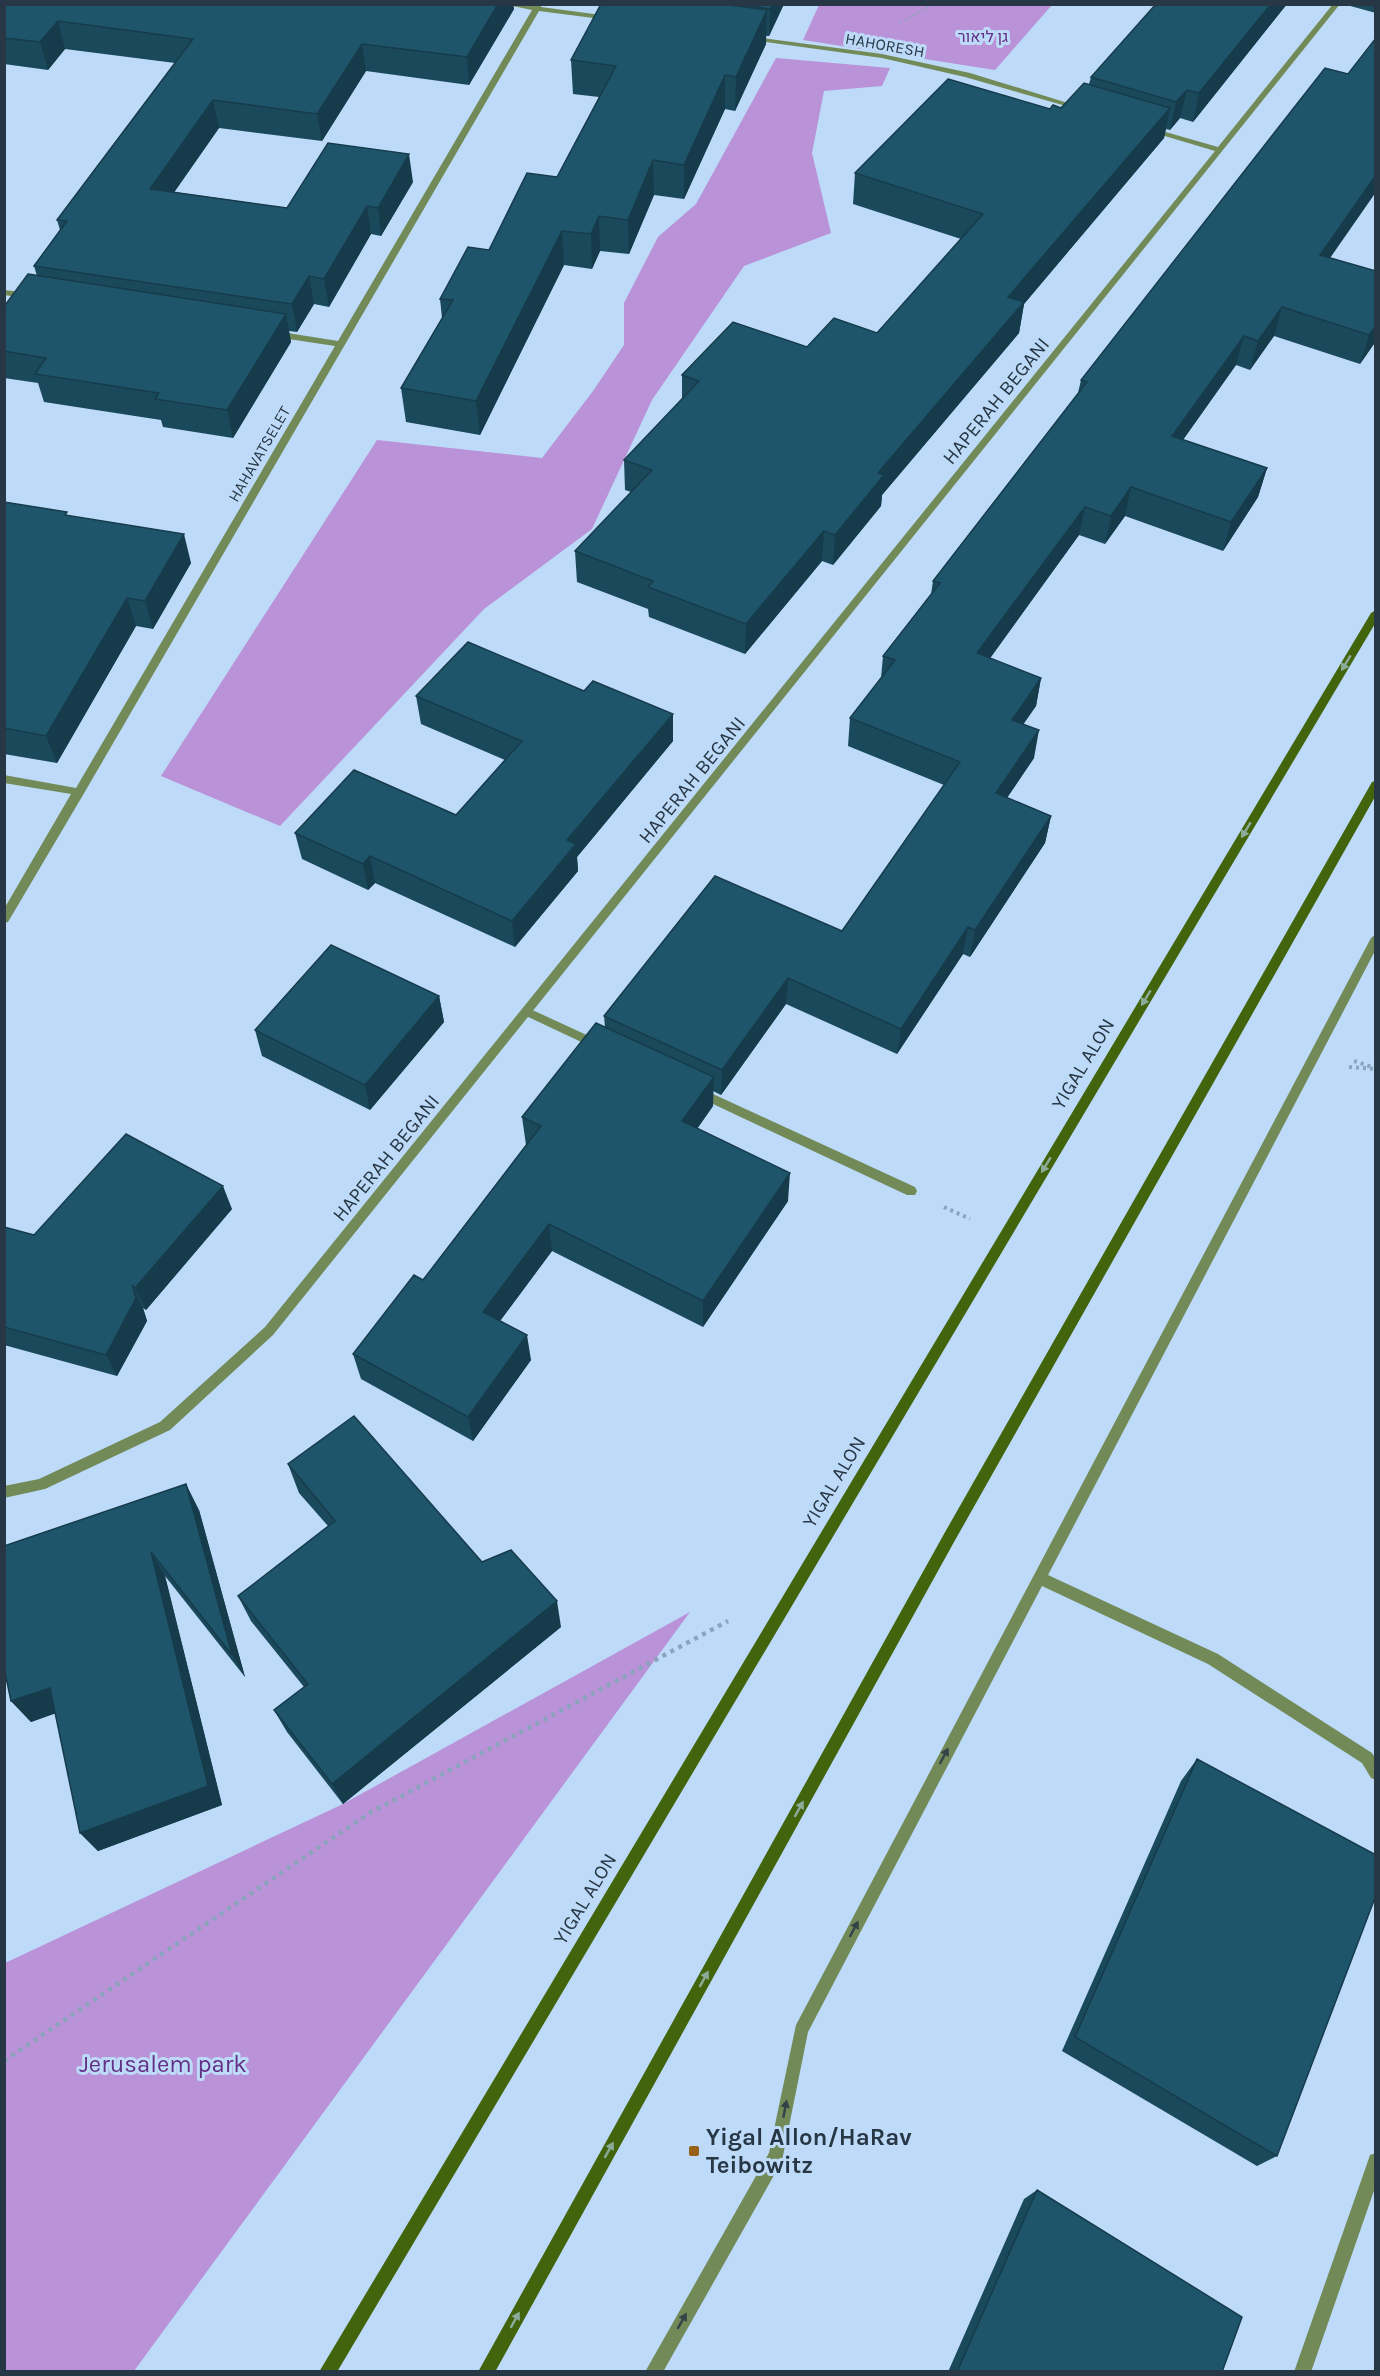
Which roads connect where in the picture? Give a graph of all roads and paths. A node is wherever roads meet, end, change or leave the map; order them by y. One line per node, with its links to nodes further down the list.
1 (506, 4): 3 (street)
2 (1337, 4): 8 (street, HAPERAH BEGANI)
3 (538, 6): 4 (street); 12 (street, HAHAVATSELET)
4 (617, 20)
5 (744, 37): 6 (street, HAHORESH)
6 (1086, 110)
7 (1142, 127): 8 (street)
8 (1220, 150): 19 (street, HAPERAH BEGANI)
9 (4, 292): 10 (street)
10 (39, 297)
11 (259, 332): 12 (street)
12 (340, 344): 16 (street, HAHAVATSELET)
13 (1376, 613): 23 (main road, YIGAL ALON, one-way to 23)
14 (4, 778): 16 (street)
15 (1376, 785): 31 (main road, one-way to 15)
16 (79, 792): 17 (street, HAHAVATSELET)
17 (4, 919)
18 (1376, 938): 25 (street)
19 (528, 1012): 20 (street); 24 (street, HAPERAH BEGANI)
20 (613, 1052)
21 (687, 1087): 22 (street)
22 (911, 1191): 23 (path)
23 (1004, 1235): 30 (main road, YIGAL ALON)
24 (4, 1492)
25 (1039, 1578): 27 (street); 32 (street, one-way to 25)
26 (733, 1618): 28 (path)
27 (1376, 1773)
28 (4, 2061)
29 (1376, 2161): 33 (street)
30 (327, 2372)
31 (486, 2372)
32 (653, 2372)
33 (1302, 2372)

